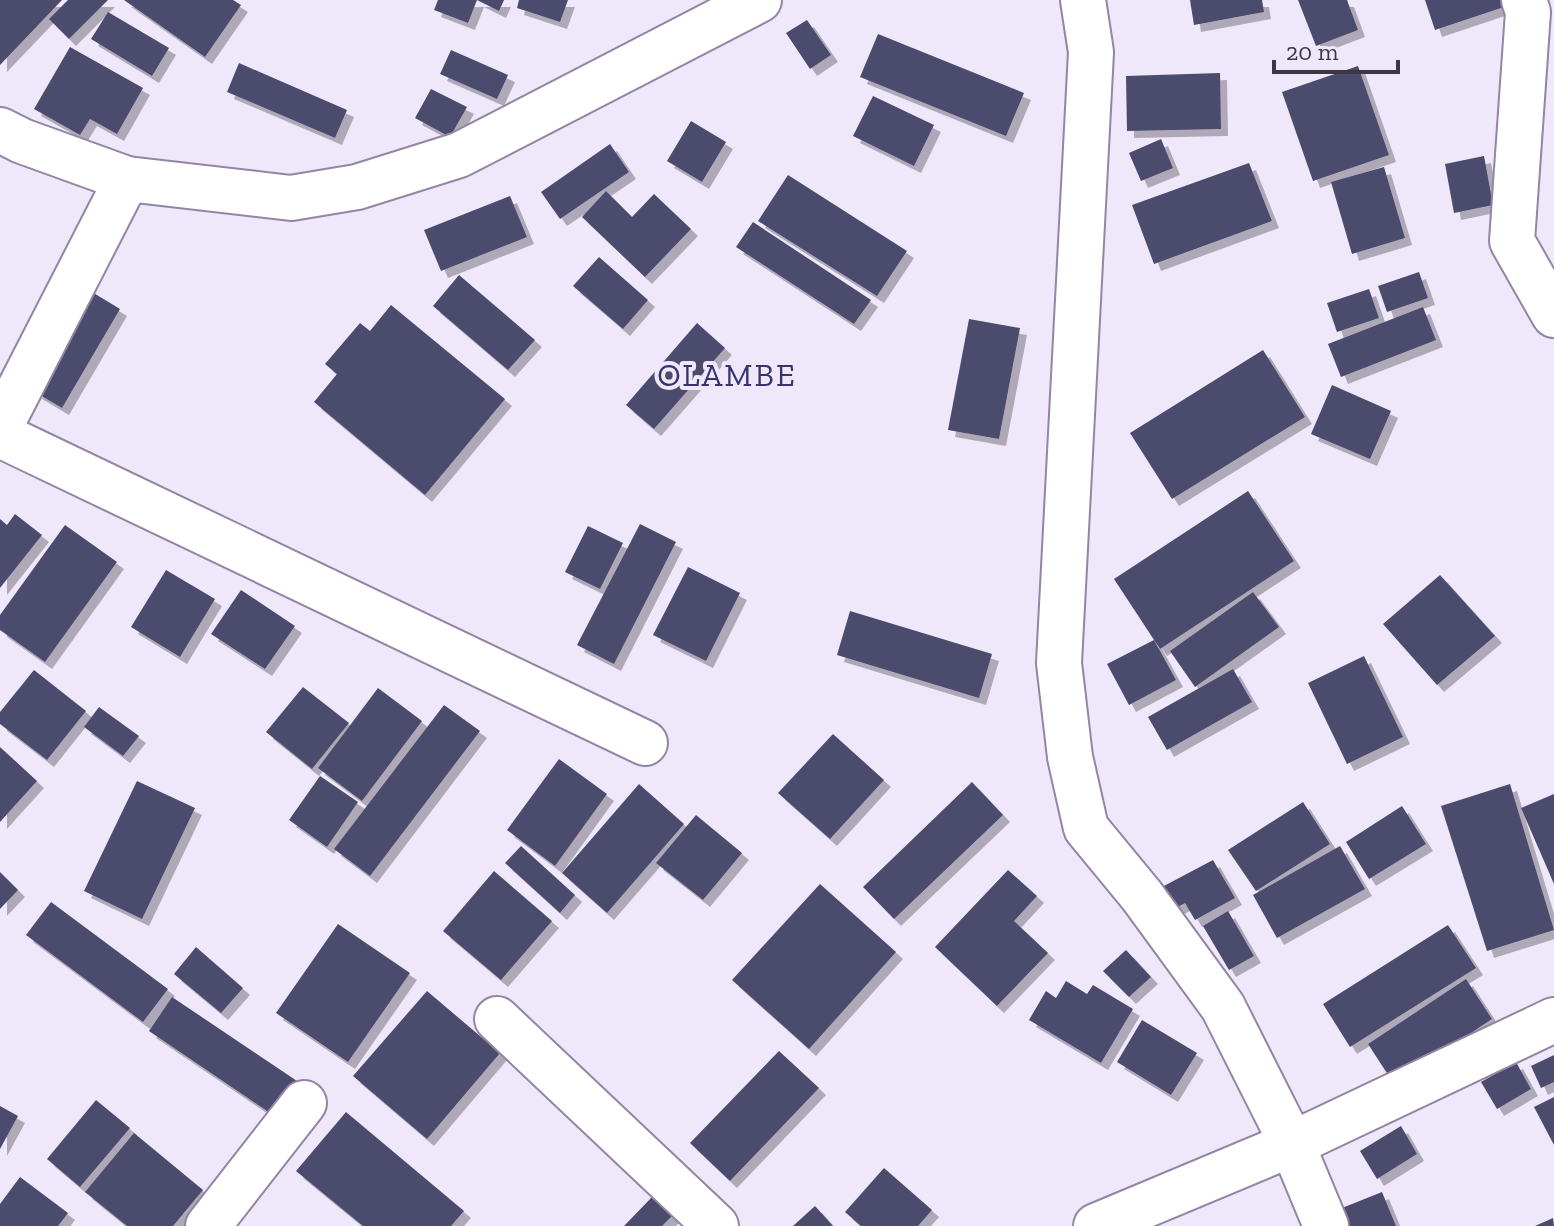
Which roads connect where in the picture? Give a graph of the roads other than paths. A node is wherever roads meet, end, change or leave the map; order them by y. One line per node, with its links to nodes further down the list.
1 (759, 0): 5 (street)
2 (1083, 0): 13 (street)
3 (1524, 0): 6 (street)
4 (0, 130): 5 (street)
5 (127, 179): 7 (street)
6 (1554, 315)
7 (0, 427)
8 (0, 435): 9 (street)
9 (645, 743)
10 (497, 1019): 15 (street)
11 (1554, 1020): 13 (street)
12 (304, 1103): 14 (street)
13 (1292, 1144): 16 (street); 17 (street)
14 (208, 1226)
15 (716, 1226)
16 (1096, 1226)
17 (1326, 1226)

